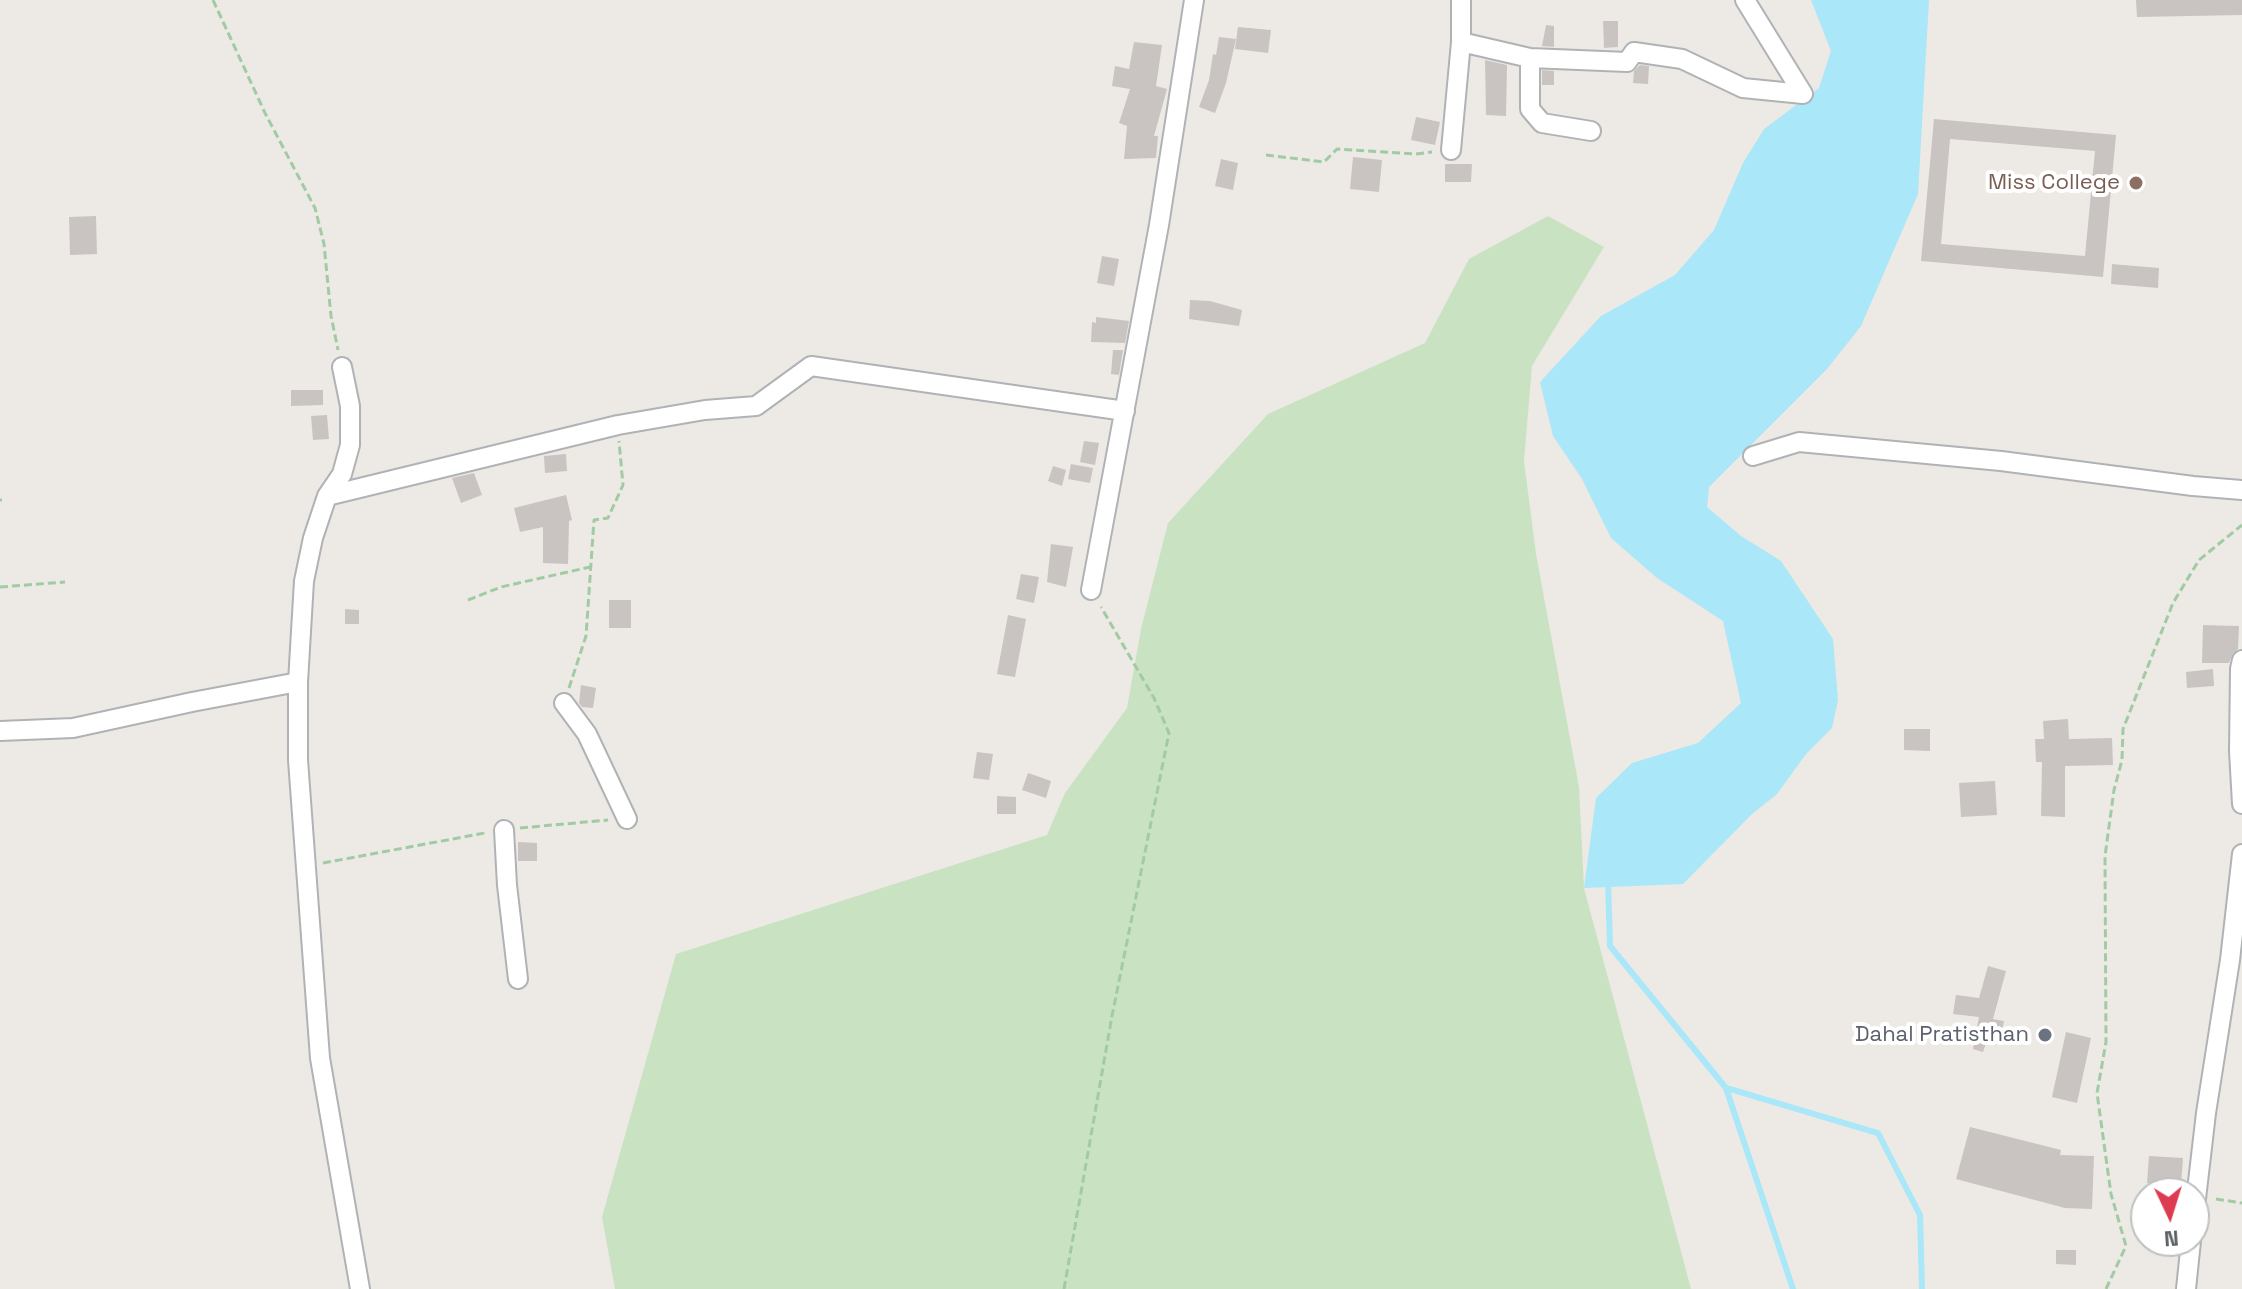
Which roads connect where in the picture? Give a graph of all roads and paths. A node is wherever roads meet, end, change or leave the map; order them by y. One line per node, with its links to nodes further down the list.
1 (213, 0): 10 (path)
2 (1194, 0): 11 (street)
3 (1461, 0): 5 (street)
4 (1745, 0): 6 (street)
5 (1461, 42): 6 (street); 8 (street)
6 (1530, 58): 7 (street)
7 (1591, 131)
8 (1451, 150): 9 (path)
9 (1266, 155)
10 (342, 367): 15 (street)
11 (1125, 411): 12 (street); 20 (street)
12 (618, 425): 15 (street); 17 (path)
13 (1753, 456): 14 (street)
14 (2242, 490)
15 (327, 496): 23 (street)
16 (2242, 525): 38 (path)
17 (590, 567): 21 (path); 24 (path)
18 (65, 582): 19 (path)
19 (0, 587)
20 (1091, 590): 37 (path)
21 (468, 600)
22 (2242, 660): 26 (street)
23 (298, 682): 25 (street); 30 (street)
24 (564, 703): 27 (street)
25 (0, 731)
26 (2242, 804)
27 (627, 819): 28 (path)
28 (504, 830): 30 (path); 31 (street)
29 (2242, 854): 32 (street)
30 (304, 867): 36 (street)
31 (518, 979)
32 (2199, 1177)
33 (2210, 1198): 34 (path)
34 (2242, 1203)
35 (2189, 1257): 39 (street)
36 (360, 1289)
37 (1064, 1289)
38 (2106, 1289)
39 (2186, 1289)

